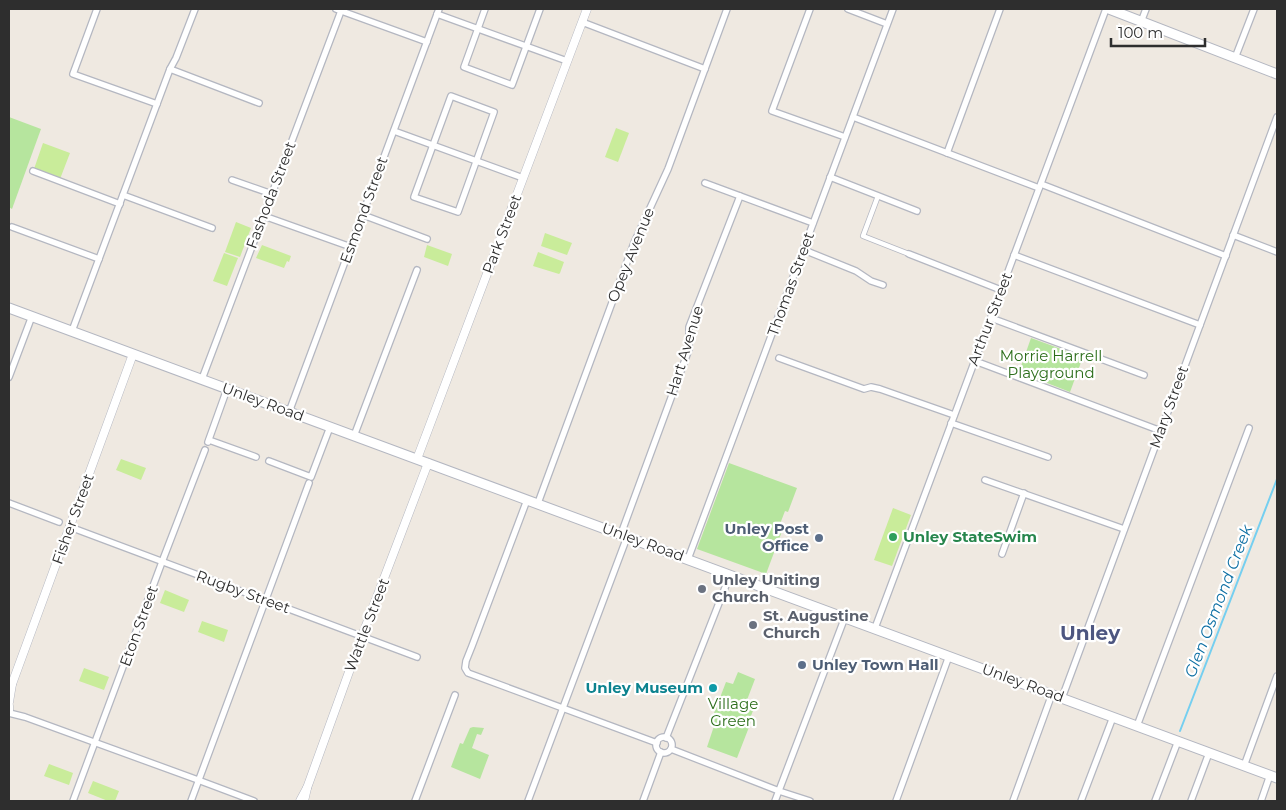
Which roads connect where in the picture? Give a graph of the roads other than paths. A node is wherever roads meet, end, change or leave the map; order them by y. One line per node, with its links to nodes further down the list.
1 (97, 9): 28 (street)
2 (195, 9): 25 (street)
3 (485, 9): 19 (street)
4 (540, 9): 21 (street)
5 (586, 9): 16 (street, Park Street)
6 (728, 9): 24 (street, Opey Avenue)
7 (810, 9): 32 (street)
8 (848, 9): 18 (street)
9 (893, 9): 18 (street, Thomas Street)
10 (1000, 9): 34 (street)
11 (1108, 9): 17 (main road); 41 (street, Arthur Street)
12 (1146, 9): 17 (street)
13 (1254, 9): 22 (street)
14 (338, 10): 20 (street); 42 (street, Fashoda Street)
15 (438, 11): 19 (street); 20 (street, Esmond Street)
16 (582, 22): 23 (street, Park Street); 24 (street)
17 (1141, 22): 22 (main road)
18 (887, 24): 30 (street, Thomas Street)
19 (478, 29): 21 (street); 21 (street)
20 (427, 42): 31 (street, Esmond Street)
21 (526, 46): 23 (street)
22 (1235, 58): 26 (main road)
23 (567, 61): 38 (street, Park Street)
24 (705, 68): 95 (street, Opey Avenue)
25 (170, 69): 27 (street); 28 (street)
26 (1277, 74)
27 (259, 103)
28 (157, 104): 43 (street)
29 (1277, 116): 53 (street, Mary Street)
30 (853, 117): 32 (street, Thomas Street); 34 (street)
31 (394, 131): 33 (street); 48 (street, Esmond Street)
32 (844, 137): 37 (street, Thomas Street)
33 (433, 145): 35 (street); 35 (street); 35 (street)
34 (946, 153): 41 (street)
35 (476, 161): 38 (street)
36 (33, 171): 46 (street)
37 (830, 177): 45 (street); 50 (street, Thomas Street)
38 (523, 178): 87 (street, Park Street)
39 (232, 180): 42 (street)
40 (706, 183): 44 (street)
41 (1040, 186): 59 (street, Arthur Street); 60 (street)
42 (272, 194): 49 (street, Fashoda Street)
43 (123, 195): 46 (street); 52 (street)
44 (740, 196): 50 (street); 99 (street, Hart Avenue)
45 (878, 196): 47 (street); 58 (street)
46 (120, 204): 61 (street)
47 (917, 211)
48 (363, 215): 54 (street); 55 (street, Esmond Street)
49 (264, 216): 55 (street); 75 (street, Fashoda Street)
50 (813, 223): 56 (street, Thomas Street)
51 (12, 227): 61 (street)
52 (212, 228)
53 (1233, 235): 57 (street); 60 (street, Mary Street)
54 (427, 239)
55 (351, 247): 77 (street, Esmond Street)
56 (804, 250): 63 (street); 101 (street, Thomas Street)
57 (1277, 252)
58 (909, 254): 64 (street)
59 (1014, 255): 64 (street, Arthur Street); 68 (street)
60 (1226, 256): 68 (street, Mary Street)
61 (99, 259): 69 (street)
62 (417, 270): 83 (street)
63 (883, 285)
64 (1001, 290): 67 (street, Arthur Street)
65 (9, 308): 66 (main road, Unley Road)
66 (32, 316): 69 (main road, Unley Road); 74 (street)
67 (991, 318): 72 (street, Arthur Street); 73 (street)
68 (1200, 325): 82 (street, Mary Street)
69 (72, 331): 70 (main road, Unley Road)
70 (133, 354): 75 (main road, Unley Road); 97 (street, Fisher Street)
71 (779, 358): 78 (street)
72 (975, 360): 78 (street, Arthur Street); 82 (street)
73 (1144, 375)
74 (9, 378)
75 (202, 379): 76 (main road, Unley Road)
76 (227, 389): 77 (main road, Unley Road); 85 (street)
77 (289, 412): 80 (main road, Unley Road)
78 (954, 415): 79 (street, Arthur Street)
79 (951, 423): 86 (street); 106 (street, Arthur Street)
80 (330, 427): 83 (main road, Unley Road); 90 (street)
81 (1249, 428): 118 (street)
82 (1161, 431): 98 (street, Mary Street)
83 (354, 436): 87 (main road, Unley Road)
84 (205, 450): 102 (street, Eton Street)
85 (256, 457)
86 (1048, 458)
87 (417, 460): 89 (main road, Unley Road)
88 (269, 461): 90 (street)
89 (428, 463): 93 (main road, Unley Road); 107 (street, Wattle Street)
90 (310, 480): 104 (street)
91 (985, 480): 92 (street)
92 (1024, 493): 98 (street); 100 (street)
93 (527, 500): 95 (main road, Unley Road); 116 (street)
94 (9, 503): 96 (street)
95 (538, 503): 99 (main road, Unley Road)
96 (59, 522)
97 (70, 527): 102 (street, Rugby Street); 111 (street, Fisher Street)
98 (1124, 529): 114 (street, Mary Street)
99 (624, 536): 101 (main road, Unley Road); 116 (street, Hart Avenue)
100 (1002, 554)
101 (688, 559): 103 (main road, Unley Road)
102 (162, 562): 104 (street, Rugby Street); 121 (street, Eton Street)
103 (730, 575): 105 (main road, Unley Road); 119 (street)
104 (265, 599): 107 (street, Rugby Street); 128 (street)
105 (845, 617): 106 (main road, Unley Road); 129 (street)
106 (875, 628): 108 (main road, Unley Road)
107 (362, 636): 109 (street, Rugby Street); 133 (street, Wattle Street)
108 (950, 656): 112 (main road, Unley Road); 139 (street)
109 (417, 657)
110 (1277, 676): 126 (street)
111 (11, 687): 115 (street, Fisher Street)
112 (1052, 694): 114 (main road, Unley Road); 140 (street)
113 (455, 695): 134 (street)
114 (1062, 698): 117 (main road, Unley Road)
115 (9, 708): 121 (street)
116 (563, 708): 122 (street); 135 (street, Hart Avenue)
117 (1112, 717): 118 (main road, Unley Road); 141 (street)
118 (1137, 726): 120 (main road, Unley Road)
119 (666, 738): 122 (street); 123 (street)
120 (1178, 741): 125 (main road, Unley Road); 142 (street)
121 (96, 743): 128 (street); 130 (street, Eton Street)
122 (657, 743): 124 (street)
123 (671, 749): 124 (street); 129 (street)
124 (660, 752): 136 (street)
125 (1210, 753): 126 (main road, Unley Road); 143 (street)
126 (1244, 766): 127 (main road, Unley Road)
127 (1273, 777): 144 (street)
128 (198, 780): 131 (street); 132 (street)
129 (779, 791): 137 (street); 138 (street)
130 (73, 801)
131 (191, 801)
132 (254, 801)
133 (302, 801)
134 (415, 801)
135 (528, 801)
136 (643, 801)
137 (775, 801)
138 (810, 801)
139 (896, 801)
140 (1013, 801)
141 (1081, 801)
142 (1155, 801)
143 (1191, 801)
144 (1261, 801)

